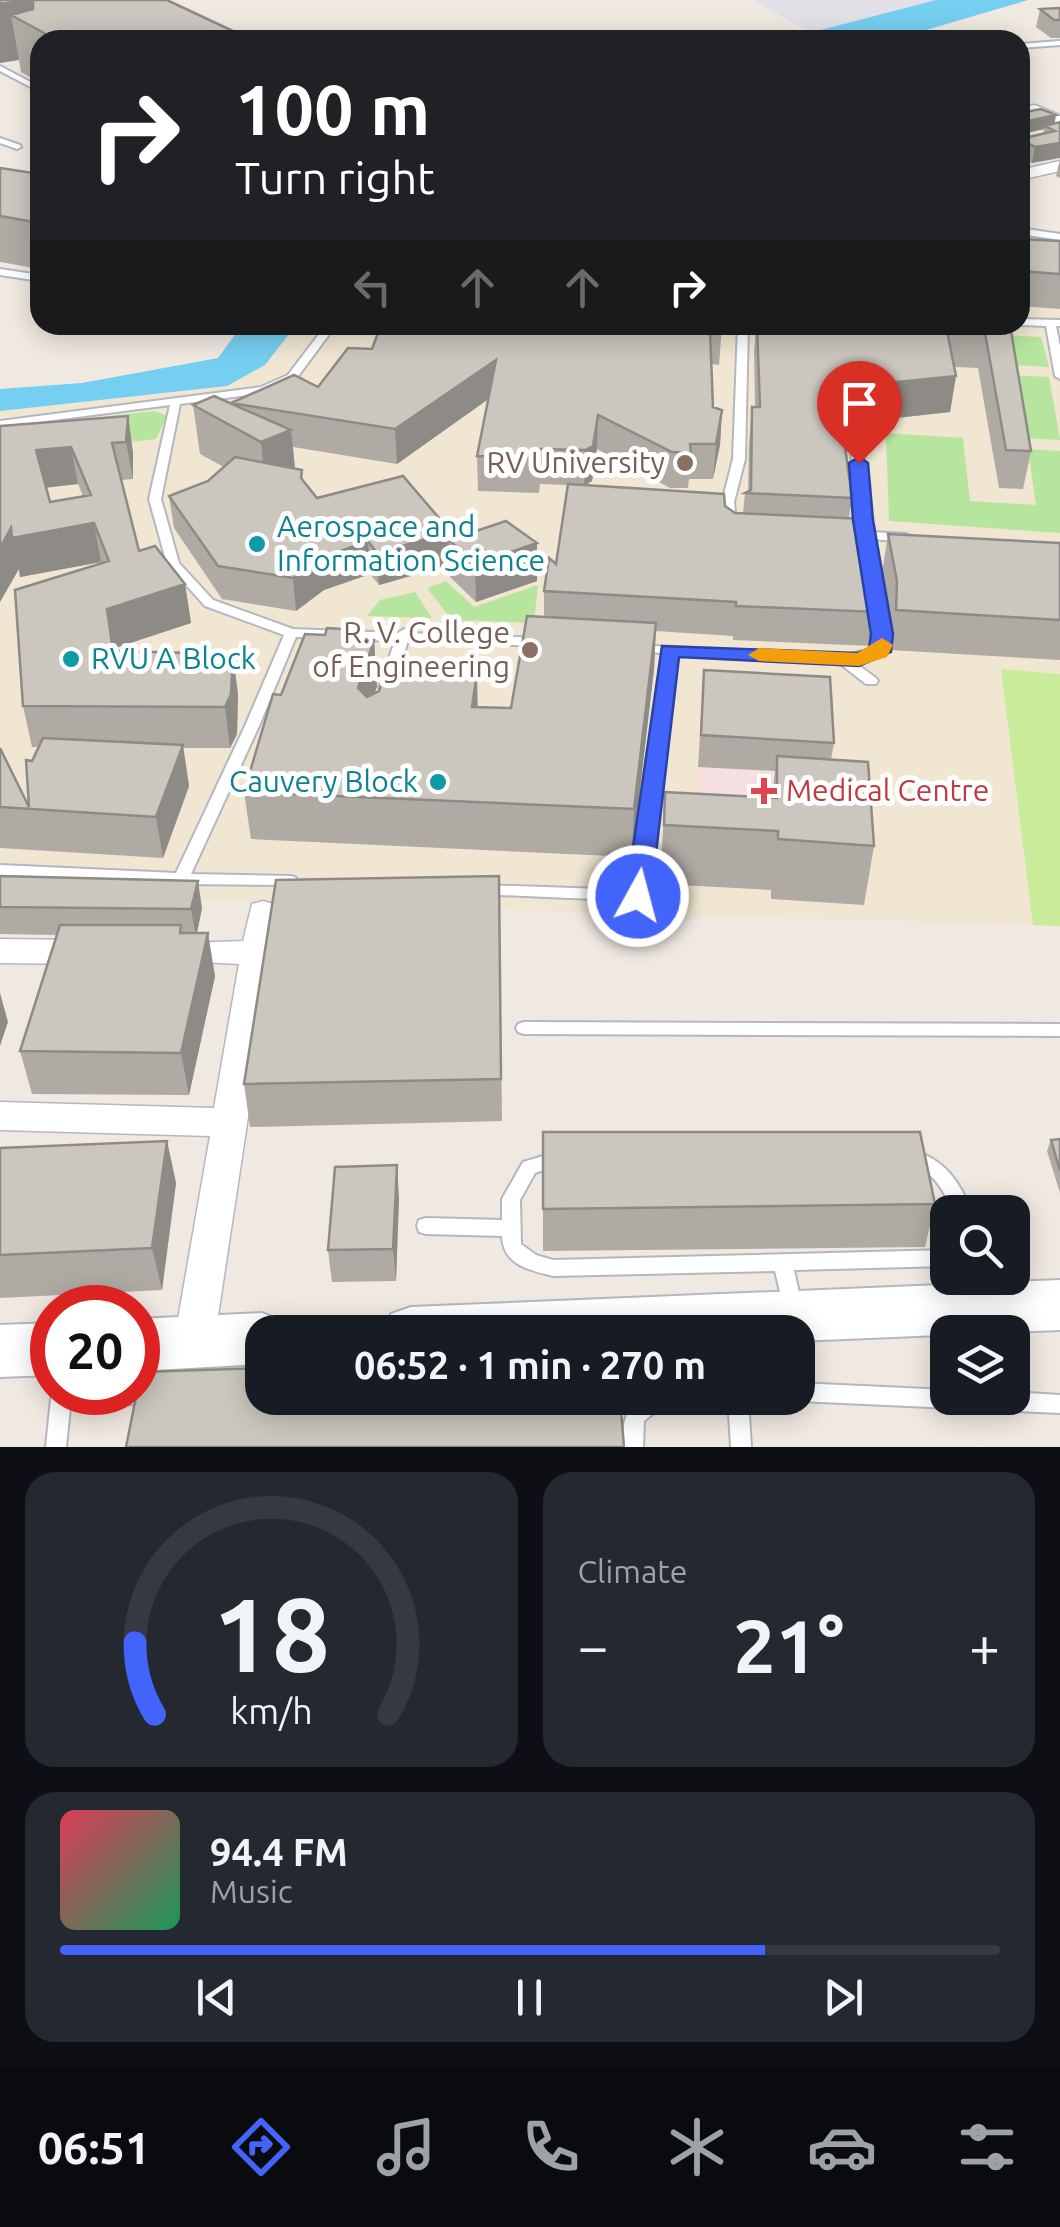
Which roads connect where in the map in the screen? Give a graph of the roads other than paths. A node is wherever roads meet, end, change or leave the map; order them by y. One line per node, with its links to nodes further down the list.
1 (1060, 44): 2 (lane)
2 (1030, 46)
3 (22, 66): 4 (lane)
4 (2, 69): 5 (lane)
5 (30, 84)
6 (1030, 111): 7 (street)
7 (1060, 121)
8 (0, 140): 9 (lane)
9 (0, 154)
10 (1060, 166): 11 (street)
11 (1030, 173)
12 (1030, 232): 13 (lane)
13 (1060, 237)
14 (1030, 260): 15 (street)
15 (1060, 264)
16 (0, 272): 17 (lane)
17 (30, 276)
18 (1030, 322): 19 (lane)
19 (1056, 323): 22 (lane)
20 (323, 335): 23 (lane)
21 (743, 335): 26 (lane)
22 (1060, 376)
23 (174, 405): 24 (lane); 31 (lane)
24 (0, 424)
25 (856, 439): 29 (lane)
26 (732, 538)
27 (924, 539): 29 (lane)
28 (848, 544): 29 (lane)
29 (869, 545): 30 (lane); 36 (lane)
30 (888, 556)
31 (291, 633): 32 (lane); 40 (lane)
32 (404, 634): 33 (lane); 38 (lane)
33 (560, 643)
34 (623, 647): 35 (lane)
35 (669, 650): 36 (lane); 42 (lane)
36 (843, 659): 37 (lane)
37 (871, 681)
38 (379, 710)
39 (0, 870): 40 (lane)
40 (181, 879): 41 (lane)
41 (312, 882)
42 (465, 889)
43 (264, 912): 45 (street)
44 (0, 952): 45 (street)
45 (257, 953): 49 (street)
46 (524, 1028): 47 (lane)
47 (1060, 1030)
48 (0, 1116): 49 (street)
49 (230, 1123): 61 (street)
50 (894, 1156): 52 (lane)
51 (579, 1158): 54 (lane)
52 (956, 1195)
53 (426, 1226): 54 (lane)
54 (512, 1228): 56 (lane)
55 (930, 1259): 56 (lane)
56 (783, 1263): 58 (lane)
57 (1060, 1306): 59 (street)
58 (794, 1315)
59 (815, 1316)
60 (245, 1340): 61 (street)
61 (194, 1342): 62 (street)
62 (160, 1344)
63 (0, 1352): 64 (street)
64 (30, 1366)
65 (160, 1392): 66 (lane)
66 (171, 1393)
67 (815, 1393): 68 (lane)
68 (1060, 1404)
69 (57, 1415): 72 (lane)
70 (635, 1415): 73 (lane)
71 (739, 1415): 74 (lane)
72 (56, 1447)
73 (634, 1447)
74 (741, 1447)

